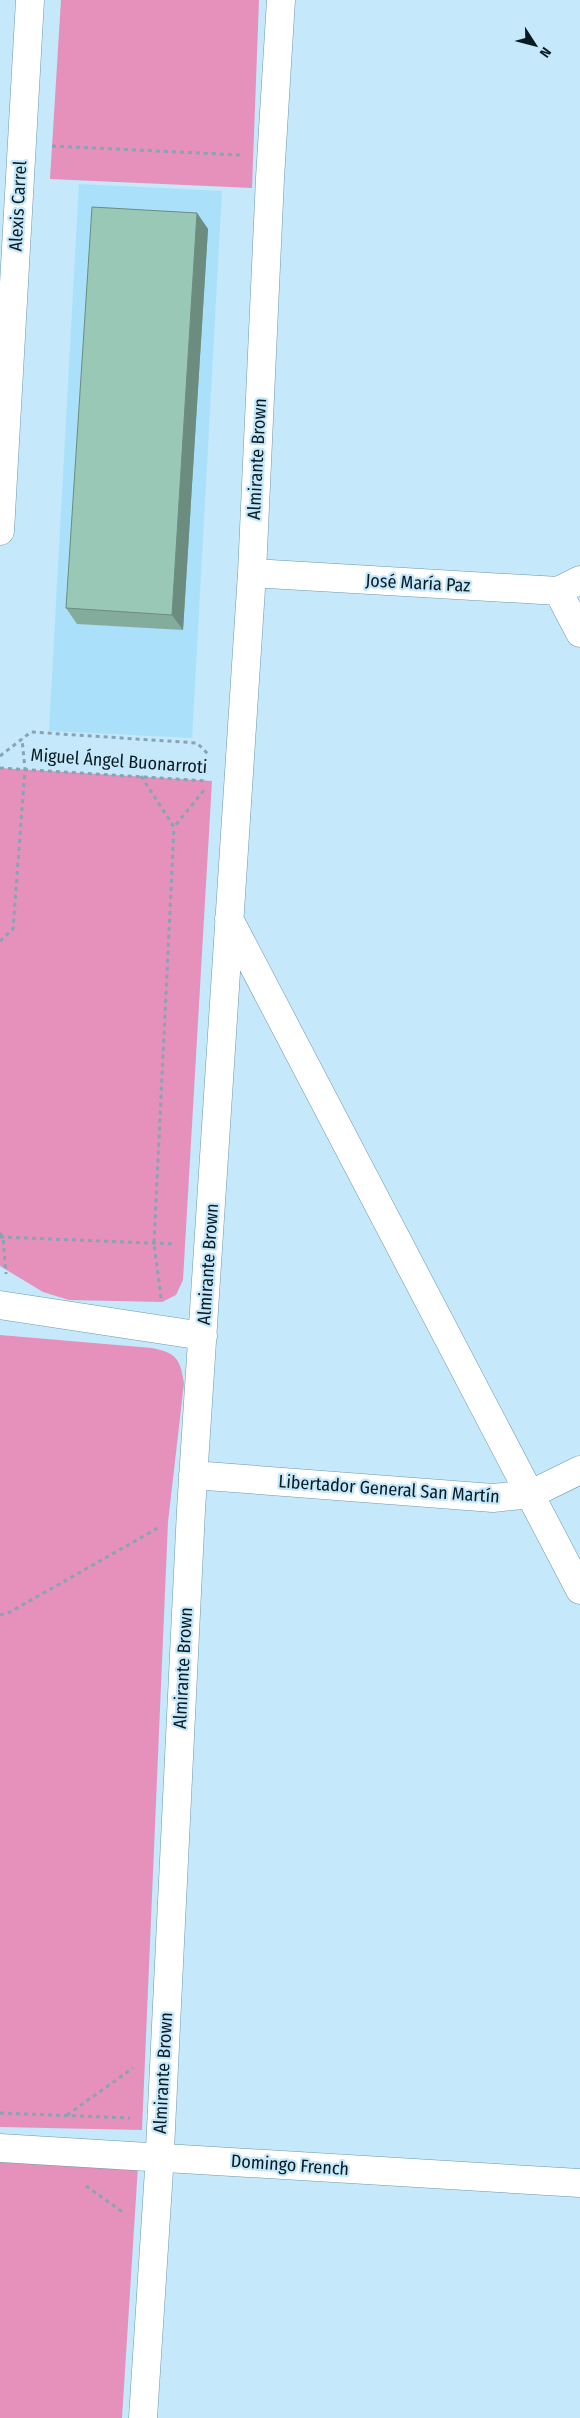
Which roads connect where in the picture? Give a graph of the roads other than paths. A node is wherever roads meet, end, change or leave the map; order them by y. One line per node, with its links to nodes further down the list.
1 (30, 0): 3 (street, Alexis Carrel)
2 (281, 0): 4 (street, Almirante Brown)
3 (0, 531)
4 (252, 573): 5 (street, José María Paz); 7 (street, Almirante Brown)
5 (569, 585): 6 (street)
6 (580, 633)
7 (229, 919): 9 (street, Almirante Brown); 12 (street)
8 (0, 1305): 9 (street)
9 (203, 1336): 11 (street, Almirante Brown)
10 (580, 1470): 12 (street, Libertador General San Martín)
11 (193, 1475): 12 (street, Libertador General San Martín); 15 (street, Almirante Brown)
12 (531, 1494): 13 (street)
13 (580, 1590)
14 (0, 2148): 15 (street, Domingo French)
15 (159, 2156): 16 (street, Domingo French); 17 (street, Almirante Brown)
16 (580, 2183)
17 (143, 2418)

